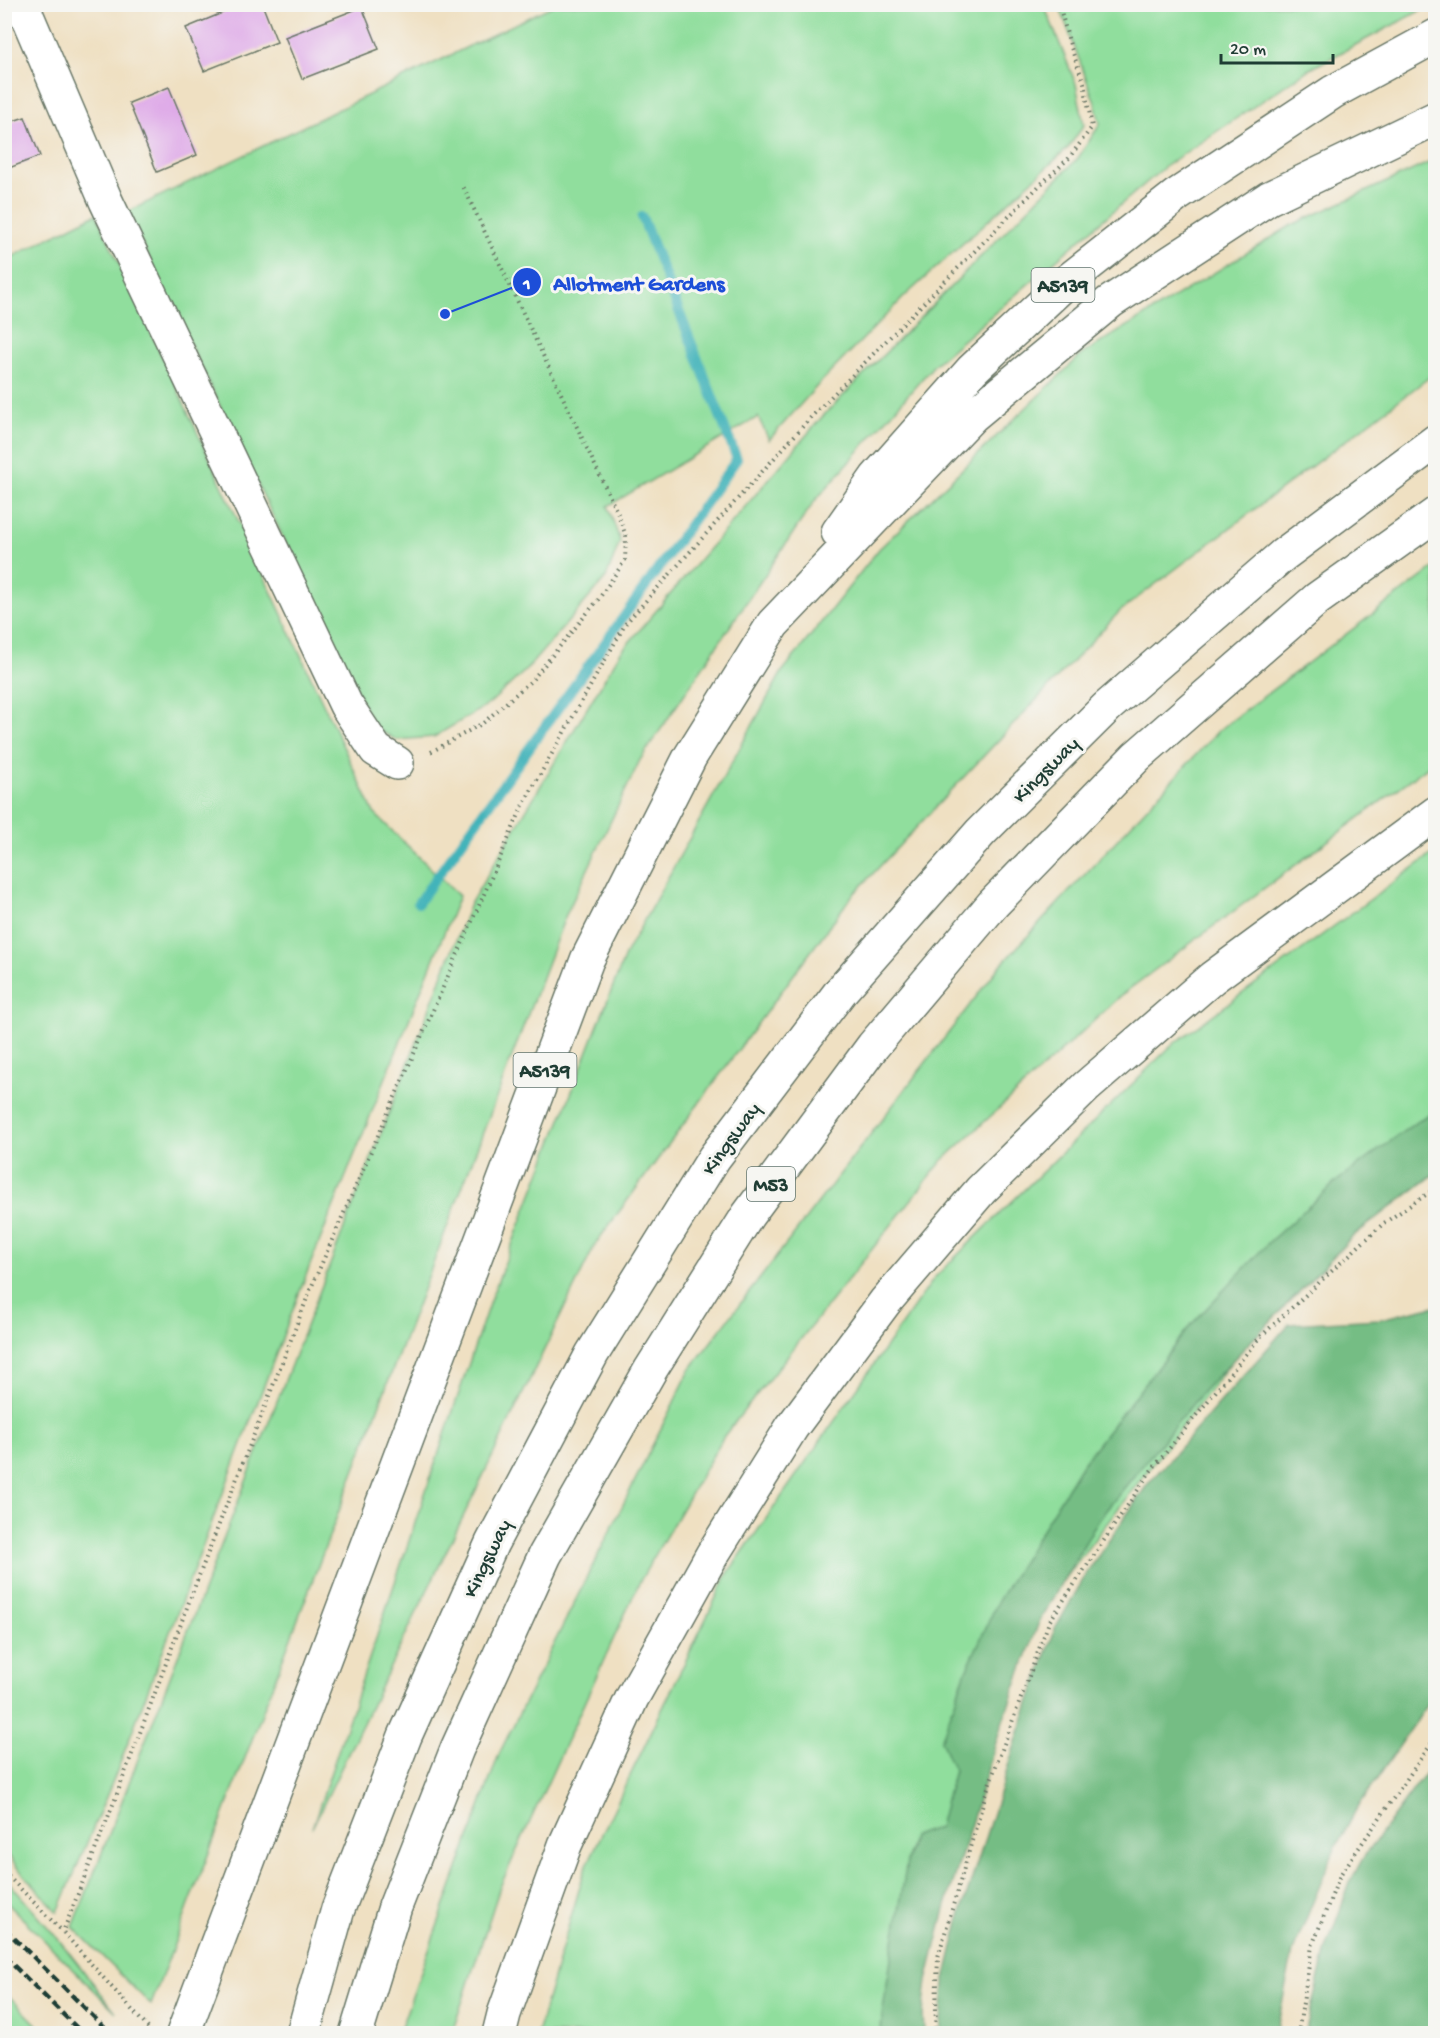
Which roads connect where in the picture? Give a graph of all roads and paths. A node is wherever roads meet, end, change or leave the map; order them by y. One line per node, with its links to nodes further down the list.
1 (22, 4): 9 (main road)
2 (1059, 4): 14 (path)
3 (1436, 36): 8 (main road, A5139)
4 (1436, 118): 8 (main road, A5139)
5 (463, 186): 9 (path)
6 (1436, 441): 17 (main road, Kingsway)
7 (1436, 514): 18 (main road, M53)
8 (773, 624): 16 (main road, A5139)
9 (397, 764)
10 (1436, 813): 19 (main road)
11 (1436, 1188): 20 (path)
12 (1436, 1737): 21 (path)
13 (4, 1872): 14 (path)
14 (63, 1932): 15 (path)
15 (152, 2034)
16 (183, 2034)
17 (303, 2034)
18 (356, 2034)
19 (499, 2034)
20 (935, 2034)
21 (1298, 2034)

